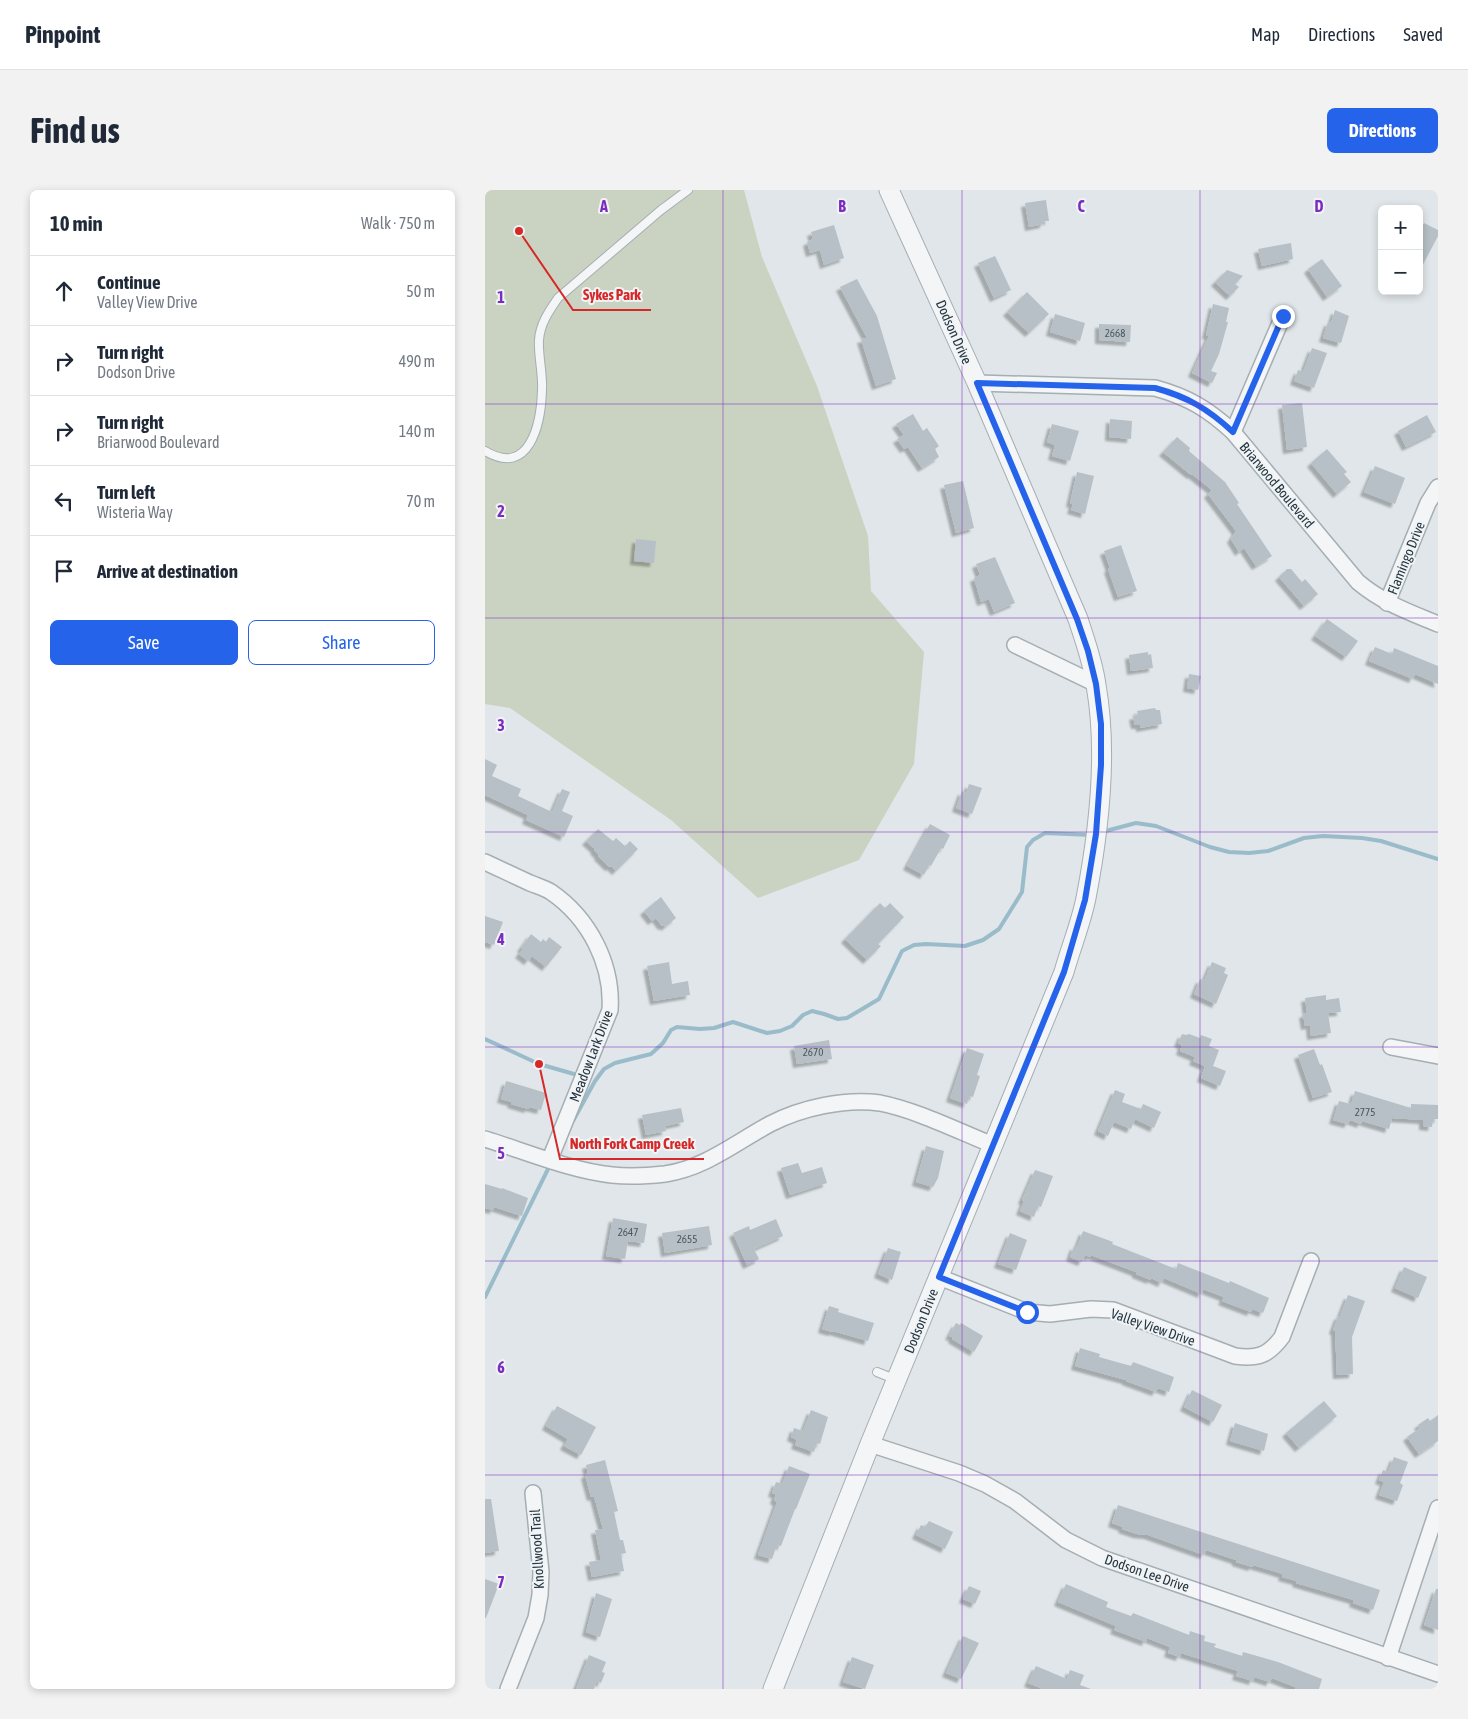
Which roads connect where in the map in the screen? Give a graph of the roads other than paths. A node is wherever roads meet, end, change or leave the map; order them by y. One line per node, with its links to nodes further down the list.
1 (688, 190): 6 (lane)
2 (889, 190): 4 (street, Dodson Drive)
3 (1283, 316): 5 (street)
4 (977, 383): 5 (street, Briarwood Boulevard); 11 (street, Dodson Drive)
5 (1233, 432): 8 (street, Briarwood Boulevard)
6 (485, 451)
7 (1438, 487): 8 (street, Flamingo Drive)
8 (1387, 603): 9 (street, Briarwood Boulevard)
9 (1438, 624)
10 (1015, 645): 11 (street)
11 (1096, 684): 16 (street, Dodson Drive)
12 (485, 862): 17 (street, Meadow Lark Drive)
13 (1391, 1048): 14 (street)
14 (1438, 1056)
15 (485, 1139): 17 (street)
16 (993, 1145): 17 (street); 19 (street, Dodson Drive)
17 (550, 1159)
18 (1311, 1261): 19 (street, Valley View Drive)
19 (939, 1277): 21 (street, Dodson Drive)
20 (877, 1372): 21 (lane)
21 (897, 1380): 22 (street, Dodson Drive)
22 (870, 1444): 25 (street, Dodson Lee Drive); 28 (street, Dodson Drive)
23 (533, 1493): 27 (street, Knollwood Trail)
24 (1438, 1508): 25 (street)
25 (1388, 1658): 26 (street, Dodson Lee Drive)
26 (1438, 1674)
27 (508, 1689)
28 (773, 1689)

